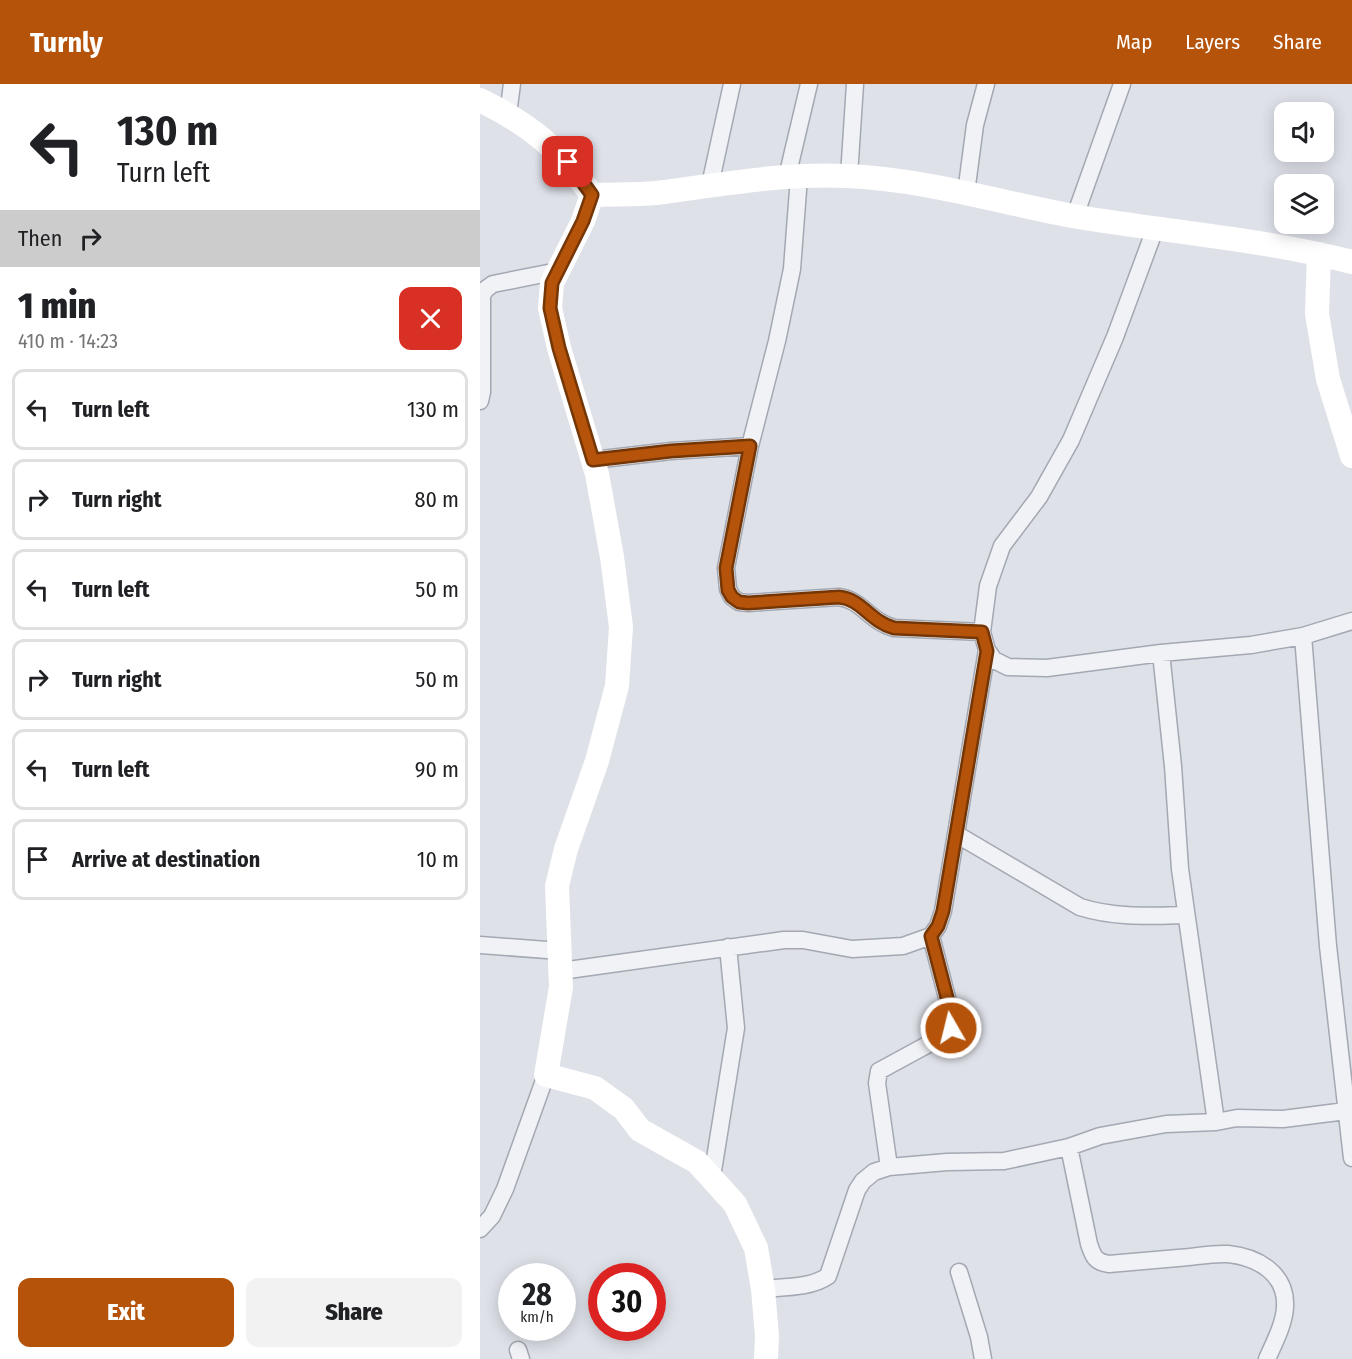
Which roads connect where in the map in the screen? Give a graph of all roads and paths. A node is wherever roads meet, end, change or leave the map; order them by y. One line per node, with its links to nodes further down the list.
1 (512, 84): 8 (street)
2 (732, 84): 11 (street)
3 (809, 84): 10 (street)
4 (855, 84): 9 (street)
5 (986, 84): 12 (street)
6 (1122, 84): 14 (street)
7 (480, 100): 8 (street)
8 (508, 114): 13 (street)
9 (849, 176): 10 (street); 12 (street)
10 (793, 177): 11 (street); 20 (street)
11 (710, 185): 13 (street)
12 (966, 193): 14 (street)
13 (592, 195): 18 (street)
14 (1076, 216): 15 (street)
15 (1155, 229): 16 (street); 24 (street)
16 (1319, 254): 17 (street); 21 (street)
17 (1352, 262)
18 (558, 271): 19 (street); 22 (street)
19 (480, 400)
20 (750, 446): 22 (street); 24 (street)
21 (1352, 456)
22 (593, 460): 33 (street)
23 (1352, 621): 25 (street)
24 (982, 632): 26 (street)
25 (1303, 636): 27 (street); 35 (street)
26 (987, 651): 27 (street); 28 (street)
27 (1161, 653): 29 (street)
28 (956, 834): 29 (street); 30 (street)
29 (1186, 915): 36 (street)
30 (931, 936): 32 (street); 39 (street)
31 (480, 945): 33 (street)
32 (728, 947): 33 (street); 40 (street)
33 (561, 961): 34 (street)
34 (546, 1076): 40 (street); 41 (street)
35 (1346, 1111): 36 (street); 38 (street)
36 (1216, 1122): 37 (street)
37 (1069, 1147): 39 (street); 46 (street)
38 (1352, 1158)
39 (890, 1167): 43 (street)
40 (712, 1177): 43 (street)
41 (480, 1229)
42 (959, 1272): 45 (street)
43 (763, 1289): 44 (street)
44 (766, 1359)
45 (983, 1359)
46 (1267, 1359)

